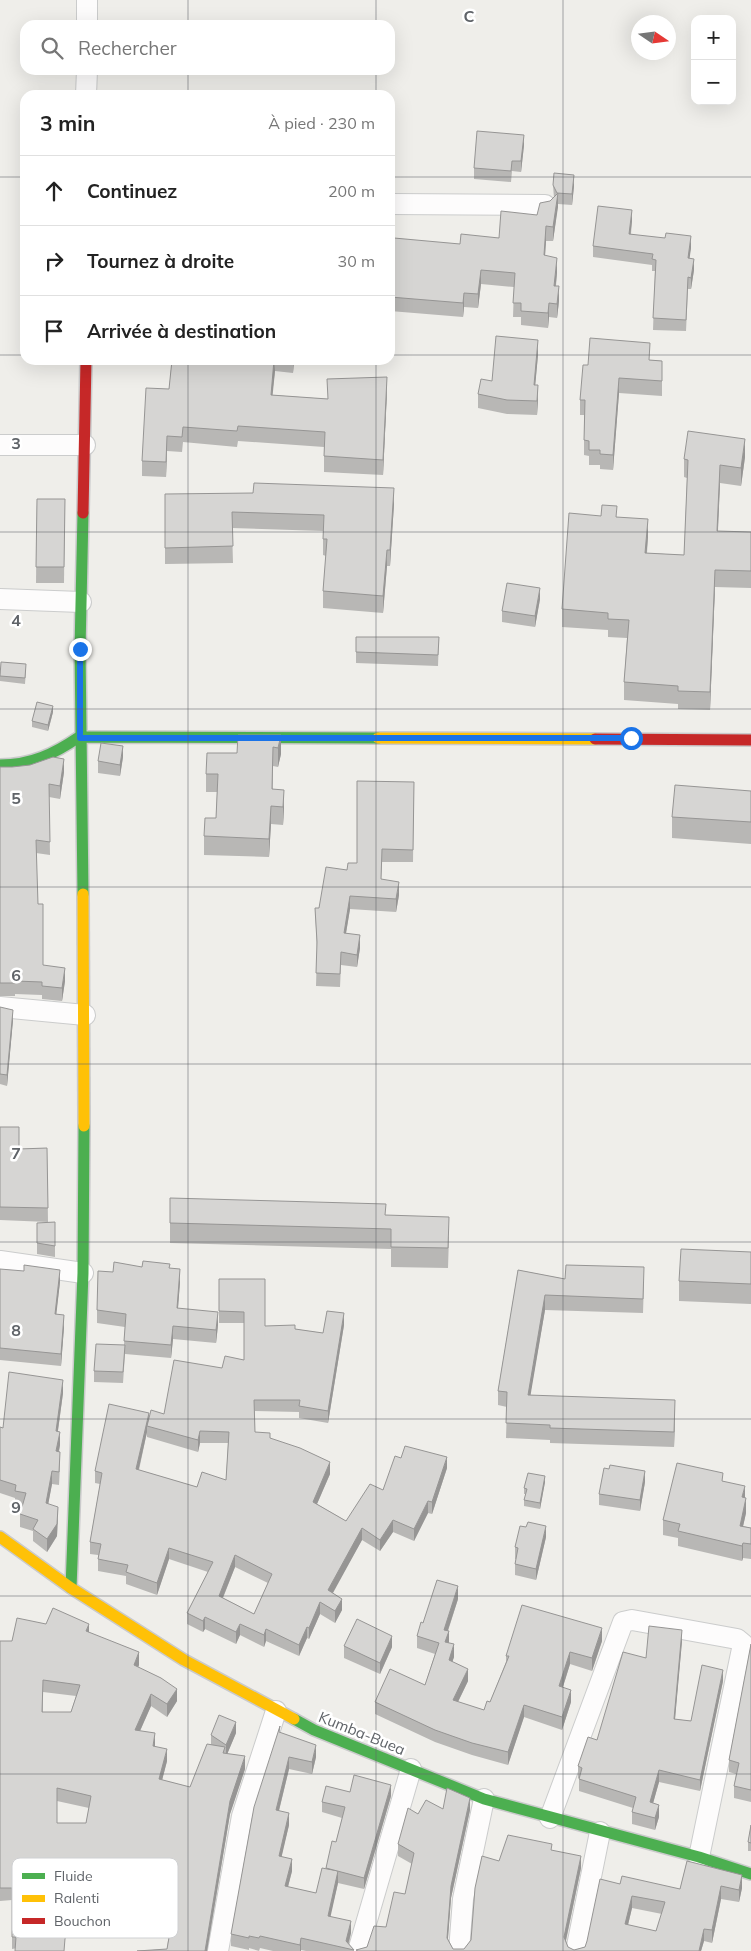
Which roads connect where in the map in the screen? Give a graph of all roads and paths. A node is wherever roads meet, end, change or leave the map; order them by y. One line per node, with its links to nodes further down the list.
1 (87, 0): 2 (street)
2 (87, 20)
3 (86, 75): 4 (street)
4 (86, 90)
5 (395, 204): 6 (street)
6 (545, 206)
7 (86, 365): 9 (main road)
8 (0, 445): 9 (street)
9 (86, 446): 11 (main road)
10 (0, 599): 11 (street)
11 (82, 602): 12 (main road)
12 (80, 738): 13 (main road); 14 (main road); 16 (main road)
13 (751, 740)
14 (0, 765)
15 (0, 1007): 16 (street)
16 (85, 1015): 18 (main road)
17 (0, 1261): 18 (street)
18 (83, 1273): 20 (main road)
19 (0, 1537): 20 (main road, Kumba-Buea)
20 (71, 1588): 21 (main road, Kumba-Buea)
21 (276, 1711): 22 (main road, Kumba-Buea); 28 (street)
22 (411, 1769): 23 (main road, Kumba-Buea); 29 (street)
23 (484, 1799): 24 (main road, Kumba-Buea); 30 (street)
24 (550, 1818): 25 (main road, Kumba-Buea); 26 (street)
25 (600, 1832): 26 (main road, Kumba-Buea); 31 (street)
26 (699, 1857): 27 (main road, Kumba-Buea)
27 (751, 1874)
28 (218, 1951)
29 (358, 1951)
30 (459, 1951)
31 (576, 1951)

